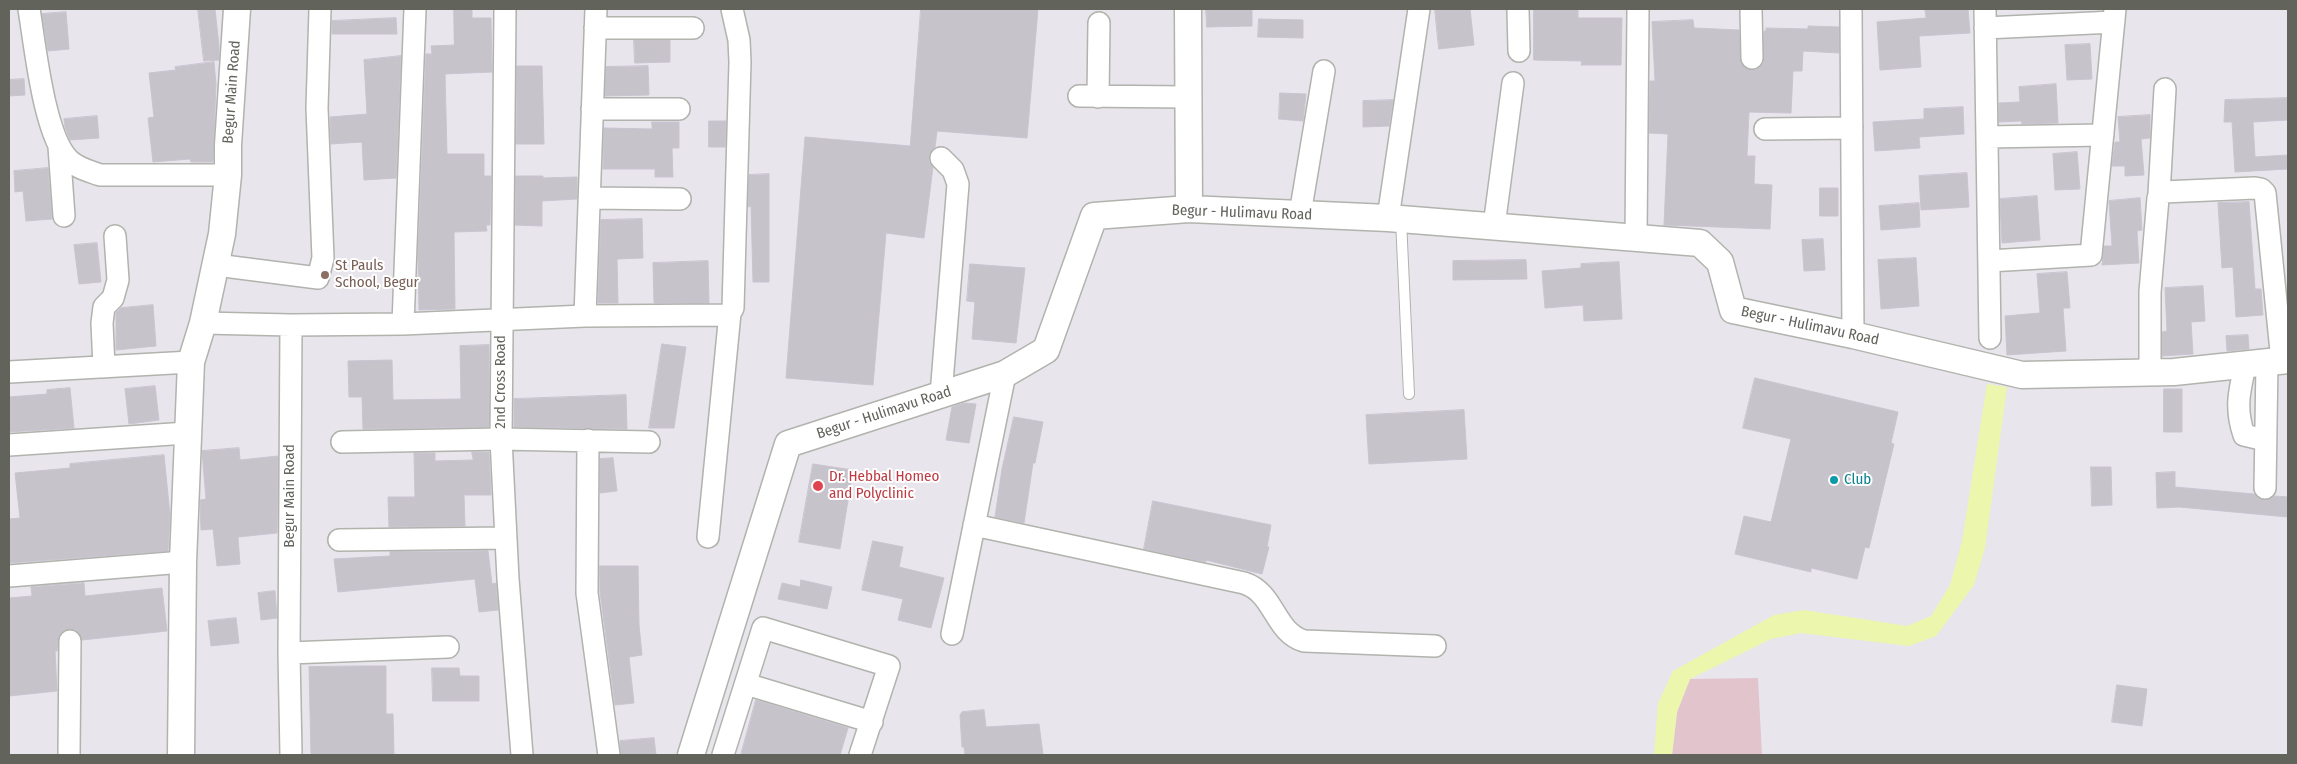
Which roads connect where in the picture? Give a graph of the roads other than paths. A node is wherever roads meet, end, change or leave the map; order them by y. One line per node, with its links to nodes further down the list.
1 (29, 9): 30 (street)
2 (238, 9): 32 (street, Begur Main Road)
3 (320, 9): 44 (street)
4 (415, 9): 49 (street)
5 (505, 9): 47 (street, 2nd Cross Road)
6 (732, 9): 45 (street)
7 (1188, 9): 23 (street)
8 (1419, 9): 39 (street)
9 (1518, 9): 18 (street)
10 (1638, 9): 42 (street)
11 (1751, 9): 19 (street)
12 (1851, 9): 26 (street)
13 (2114, 16): 15 (street); 28 (street)
14 (596, 19): 17 (street); 24 (street)
15 (1985, 19): 29 (street)
16 (1099, 23): 23 (street)
17 (693, 28)
18 (1519, 51)
19 (1752, 58)
20 (1324, 71): 37 (street)
21 (1513, 83): 40 (street)
22 (2165, 89): 33 (street)
23 (1188, 97): 36 (street)
24 (592, 109): 25 (street); 34 (street)
25 (679, 109)
26 (1852, 128): 27 (street); 51 (street)
27 (1765, 129)
28 (2103, 135): 29 (street); 43 (street)
29 (1987, 138): 43 (street)
30 (59, 148): 32 (street); 38 (street)
31 (941, 158): 60 (street)
32 (228, 175): 44 (street, Begur Main Road)
33 (2159, 194): 54 (street); 57 (street)
34 (590, 198): 35 (street); 46 (street)
35 (680, 199)
36 (1189, 209): 37 (street, Begur - Hulimavu Road); 58 (street, Begur - Hulimavu Road)
37 (1300, 214): 39 (street, Begur - Hulimavu Road)
38 (64, 216)
39 (1394, 219): 40 (street, Begur - Hulimavu Road); 59 (lane)
40 (1494, 226): 42 (street, Begur - Hulimavu Road)
41 (115, 236): 55 (street)
42 (1636, 237): 51 (street, Begur - Hulimavu Road)
43 (1989, 261): 52 (street)
44 (216, 265): 48 (street, Begur Main Road)
45 (730, 312): 46 (street); 70 (street)
46 (584, 316): 47 (street)
47 (502, 320): 49 (street); 62 (street, 2nd Cross Road)
48 (204, 323): 50 (street); 53 (street, Begur Main Road)
49 (403, 324): 50 (street)
50 (291, 325): 79 (street, Begur Main Road)
51 (1853, 335): 57 (street, Begur - Hulimavu Road)
52 (1990, 338)
53 (191, 362): 55 (street); 61 (street, Begur Main Road)
54 (2271, 362): 57 (street, Begur - Hulimavu Road); 64 (street); 64 (street)
55 (104, 367): 56 (street)
56 (9, 372)
57 (2150, 373)
58 (1006, 374): 60 (street, Begur - Hulimavu Road); 69 (street)
59 (1409, 394)
60 (941, 395): 87 (street, Begur - Hulimavu Road)
61 (187, 434): 67 (street); 73 (street, Begur Main Road)
62 (501, 439): 63 (street); 65 (street); 71 (street, 2nd Cross Road)
63 (588, 440): 66 (street); 86 (street)
64 (2265, 440): 68 (street)
65 (342, 442)
66 (649, 442)
67 (9, 445)
68 (2264, 488)
69 (974, 525): 75 (street); 77 (street)
70 (708, 536)
71 (506, 538): 72 (street); 85 (street, 2nd Cross Road)
72 (339, 540)
73 (183, 562): 74 (street); 83 (street, Begur Main Road)
74 (9, 576)
75 (952, 634)
76 (70, 641): 82 (street)
77 (1435, 646)
78 (448, 647): 79 (street)
79 (289, 653): 84 (street, Begur Main Road)
80 (746, 684): 81 (street); 81 (street); 88 (street)
81 (872, 722): 89 (street)
82 (69, 755)
83 (181, 755)
84 (291, 755)
85 (522, 755)
86 (609, 755)
87 (690, 755)
88 (722, 755)
89 (860, 755)

